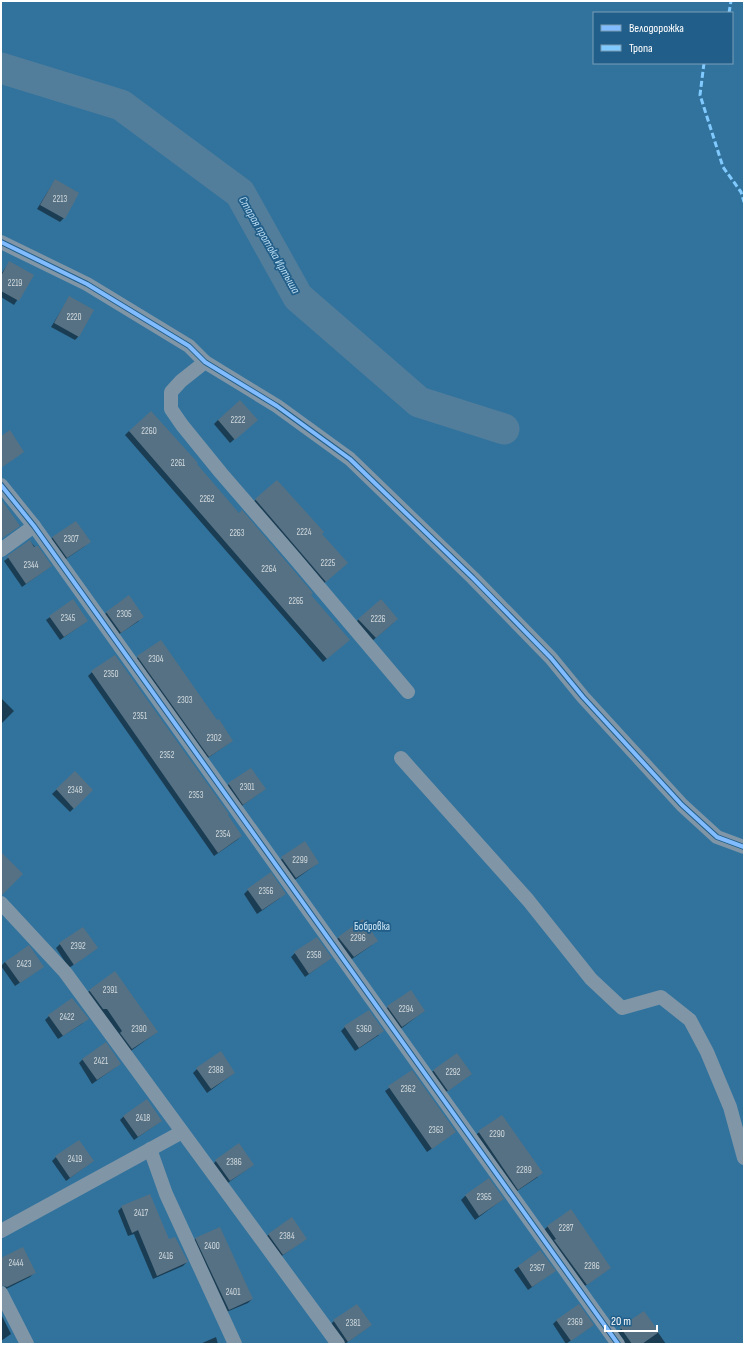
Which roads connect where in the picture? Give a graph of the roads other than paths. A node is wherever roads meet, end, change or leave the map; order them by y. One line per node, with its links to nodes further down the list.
1 (1, 242): 2 (street)
2 (205, 362): 6 (street); 8 (street)
3 (1, 485): 4 (street)
4 (34, 526): 5 (street); 18 (street)
5 (1, 550)
6 (408, 692)
7 (401, 758): 12 (street)
8 (744, 847)
9 (1, 903): 10 (street)
10 (182, 1132): 11 (street); 17 (street)
11 (150, 1149): 13 (street); 16 (street)
12 (744, 1158)
13 (1, 1231)
14 (1, 1293): 15 (street)
15 (27, 1344)
16 (235, 1344)
17 (338, 1344)
18 (618, 1344)

